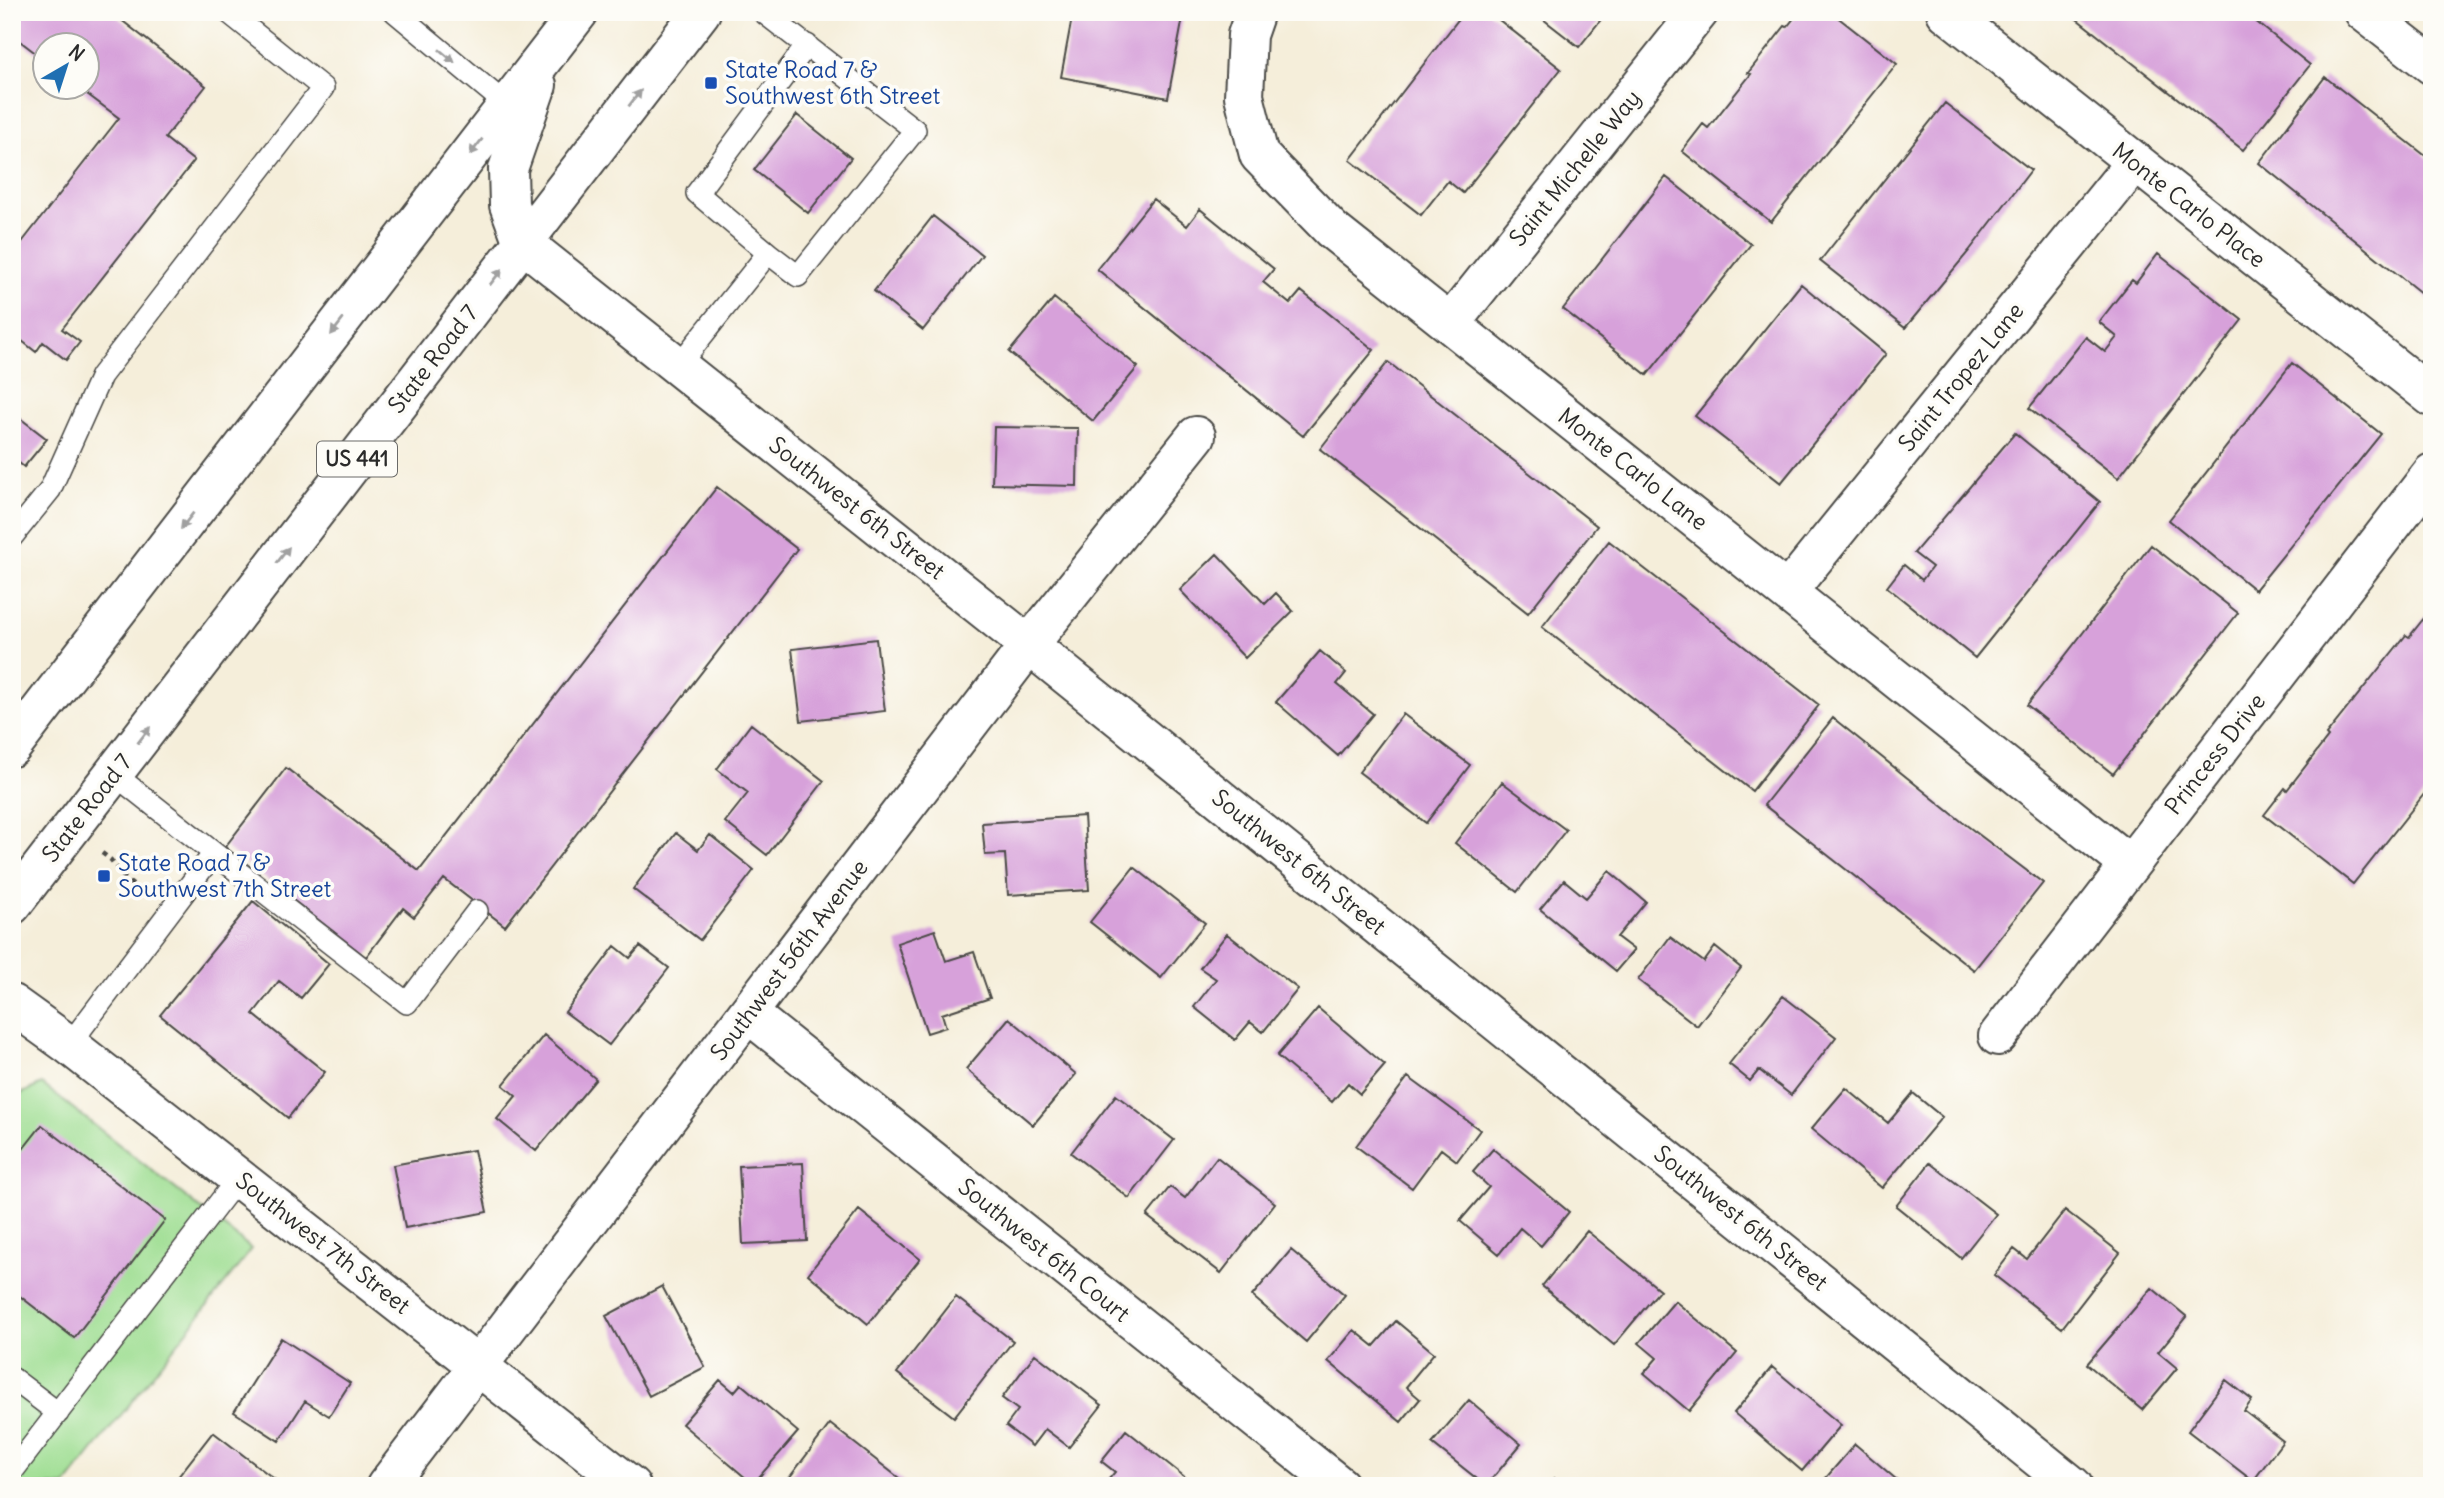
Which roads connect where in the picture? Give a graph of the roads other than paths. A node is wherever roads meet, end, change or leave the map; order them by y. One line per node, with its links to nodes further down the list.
1 (228, 12): 22 (lane)
2 (394, 12): 13 (lane, one-way to 13)
3 (579, 12): 11 (street)
4 (701, 12): 15 (street, State Road 7 / US 441, one-way to 4)
5 (763, 12): 10 (lane)
6 (1255, 12): 17 (street, Monte Carlo Lane)
7 (1699, 12): 17 (street, Saint Michelle Way)
8 (1946, 12): 14 (street, Monte Carlo Place)
9 (2364, 12): 12 (street)
10 (807, 45): 16 (lane); 16 (lane)
11 (547, 53): 13 (street); 15 (street)
12 (2432, 65)
13 (508, 106): 25 (street, one-way to 25)
14 (2135, 162): 19 (street, Monte Carlo Place); 23 (street, Saint Tropez Lane)
15 (523, 243): 18 (street, Southwest 6th Street); 26 (street, State Road 7 / US 441, one-way to 15)
16 (768, 253): 18 (lane)
17 (1450, 324): 23 (street, Monte Carlo Lane)
18 (678, 366): 24 (street, Southwest 6th Street)
19 (2432, 397)
20 (1196, 436): 24 (street, Southwest 56th Avenue)
21 (2432, 473): 28 (street, Princess Drive)
22 (12, 537)
23 (1787, 592): 28 (street, Monte Carlo Lane)
24 (1029, 645): 32 (street, Southwest 56th Avenue); 43 (street, Southwest 6th Street)
25 (12, 747)
26 (114, 774): 27 (lane); 29 (street, State Road 7 / US 441)
27 (214, 853): 30 (lane); 34 (lane)
28 (2130, 864): 33 (street, Princess Drive)
29 (12, 905)
30 (477, 911)
31 (12, 1004): 34 (street, Southwest 7th Street)
32 (749, 1014): 36 (street, Southwest 56th Avenue); 42 (street, Southwest 6th Court)
33 (1998, 1036)
34 (69, 1045): 35 (street, Southwest 7th Street)
35 (239, 1177): 36 (street, Southwest 7th Street); 38 (lane)
36 (480, 1364): 40 (street, Southwest 56th Avenue); 41 (street, Southwest 7th Street)
37 (12, 1378): 38 (lane)
38 (58, 1413): 39 (lane)
39 (12, 1472)
40 (386, 1486)
41 (631, 1486)
42 (1340, 1486)
43 (2073, 1486)

